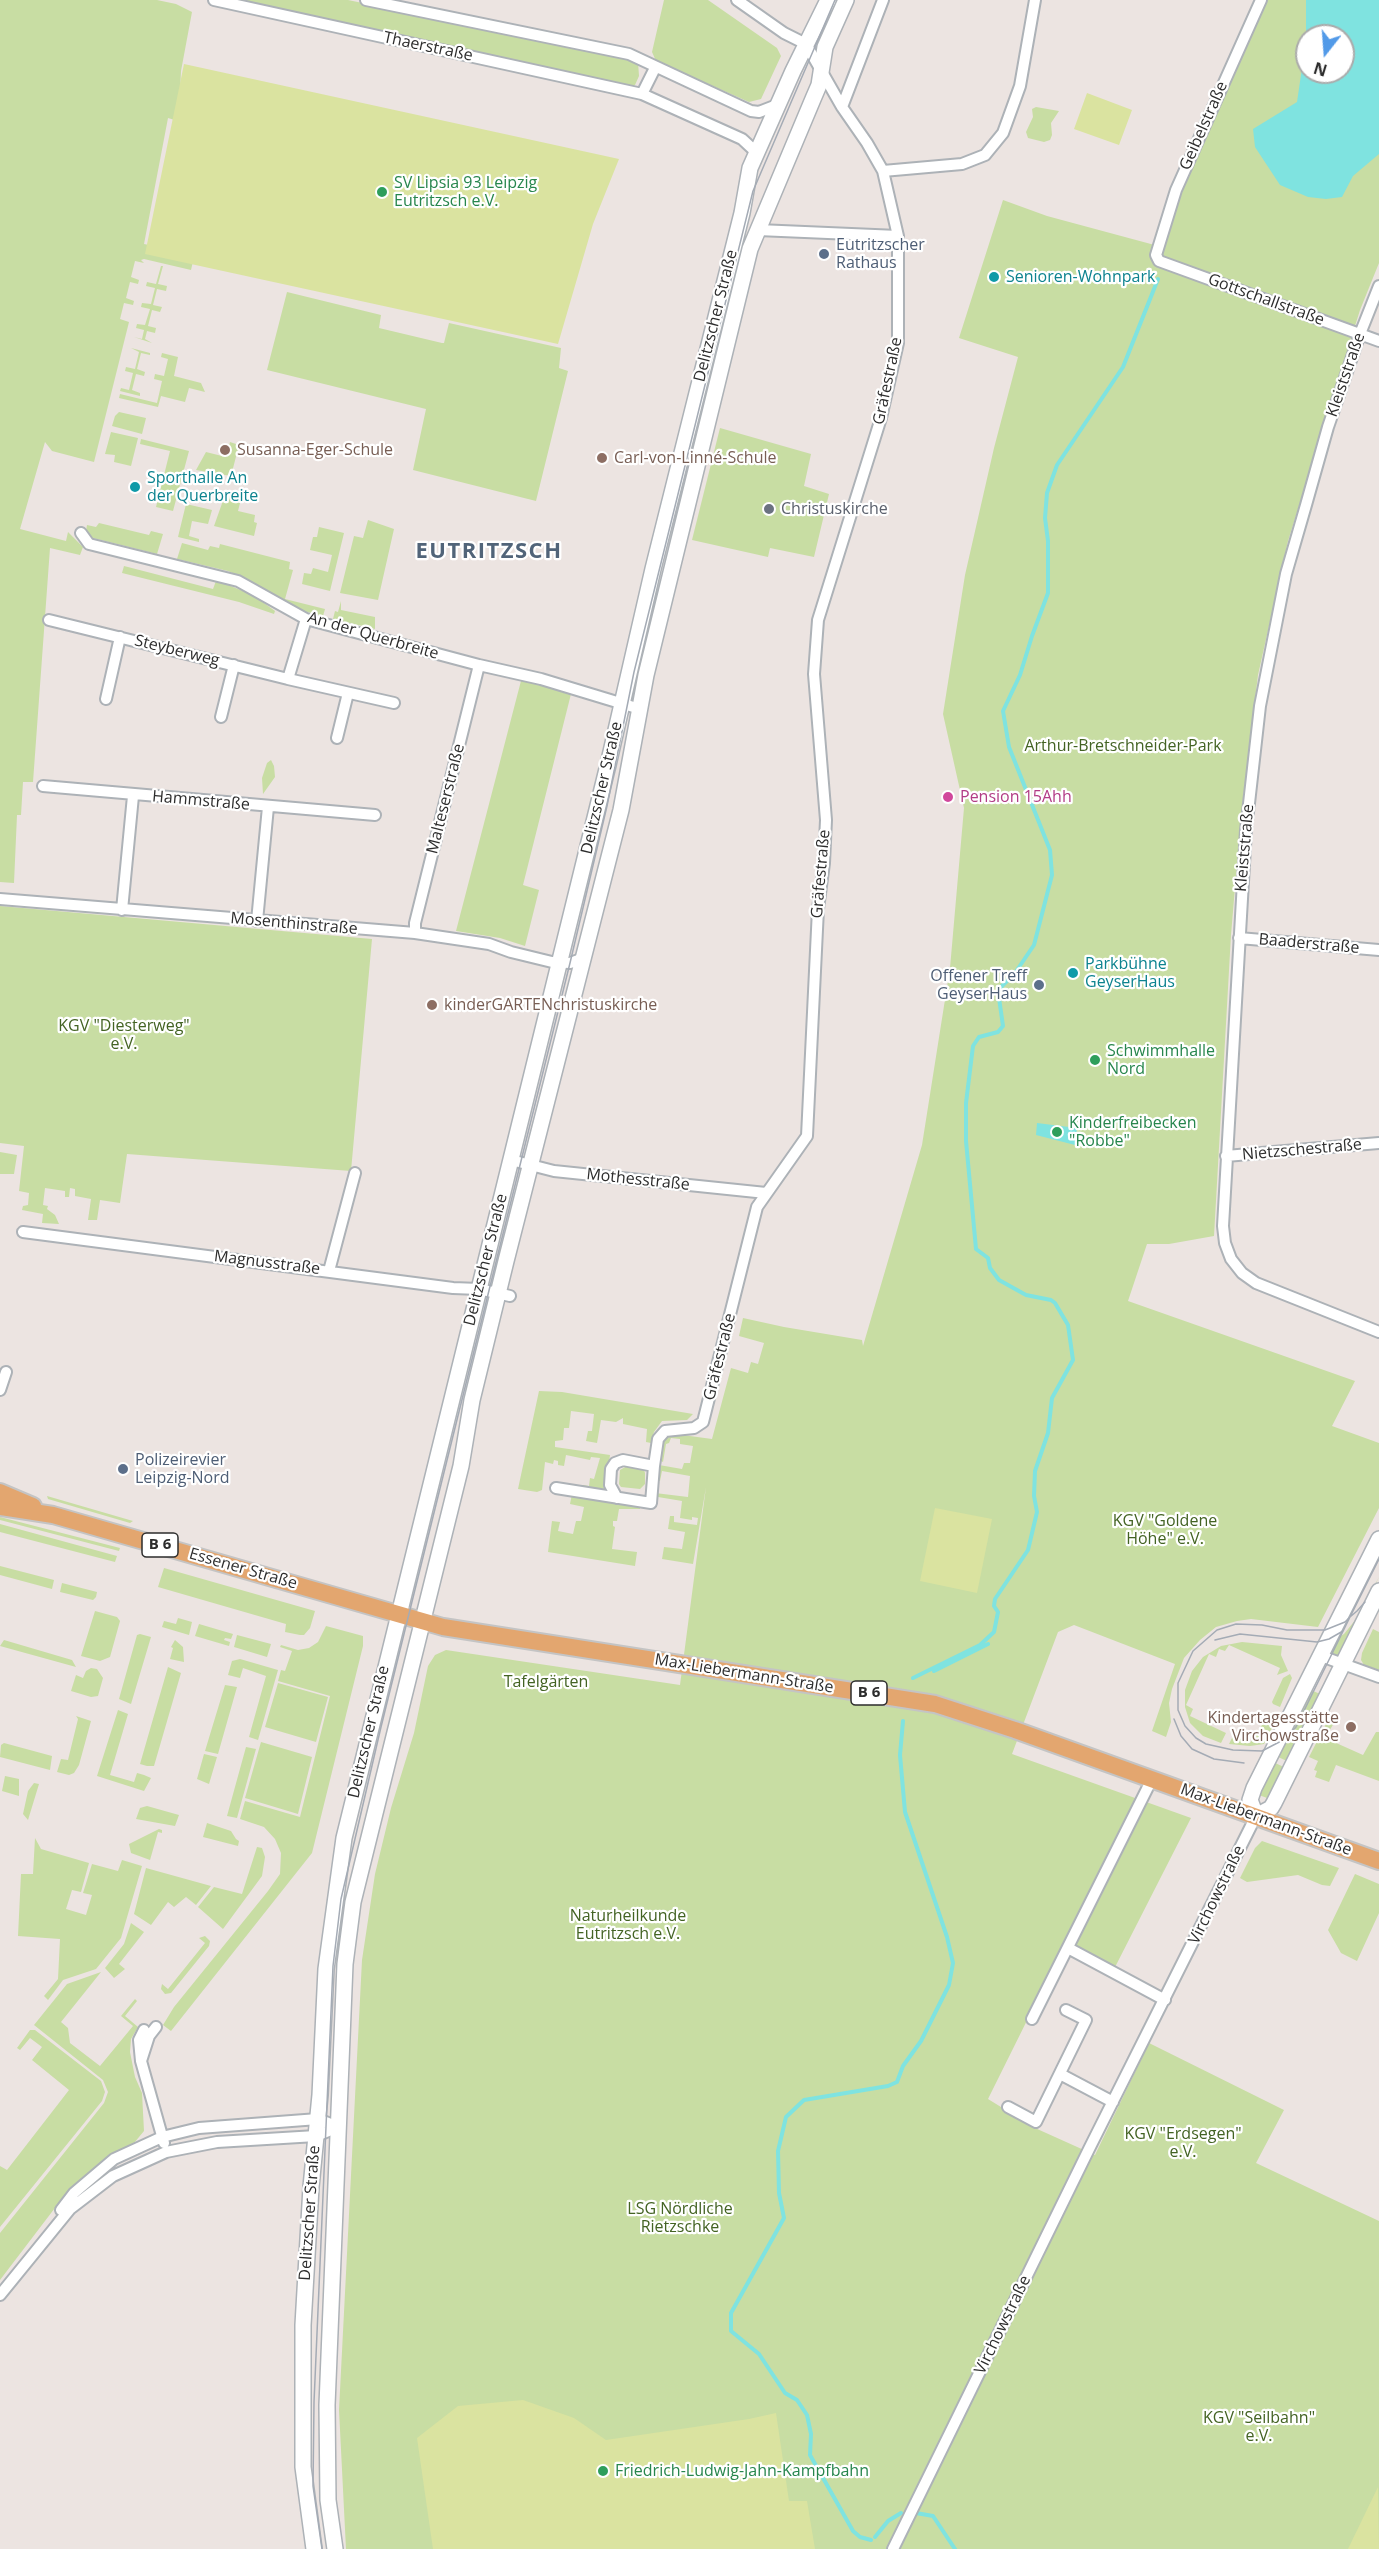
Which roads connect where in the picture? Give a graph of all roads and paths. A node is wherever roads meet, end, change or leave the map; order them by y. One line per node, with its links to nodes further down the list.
1 (214, 0): 12 (street, Thaerstraße)
2 (366, 0): 10 (street, Thaerstraße)
3 (737, 0): 9 (street)
4 (828, 0): 9 (main road, Delitzscher Straße)
5 (846, 0): 11 (main road, Delitzscher Straße)
6 (883, 0): 14 (street)
7 (1035, 0): 16 (street)
8 (1261, 0): 19 (street, Geibelstraße)
9 (806, 44): 11 (street, Gräfestraße); 13 (main road, Delitzscher Straße)
10 (655, 68): 12 (street); 13 (street, Thaerstraße)
11 (822, 69): 14 (street, Gräfestraße); 17 (main road, Delitzscher Straße)
12 (642, 94): 15 (street, Thaerstraße)
13 (777, 105): 15 (main road, Delitzscher Straße)
14 (842, 107): 16 (street, Gräfestraße)
15 (756, 152): 33 (main road, Delitzscher Straße)
16 (883, 171): 18 (street, Gräfestraße)
17 (758, 230): 18 (street); 34 (main road, Delitzscher Straße)
18 (898, 236): 54 (street, Gräfestraße)
19 (1156, 255): 21 (street, Gottschallstraße)
20 (1379, 286): 21 (street, Kleiststraße)
21 (1360, 334): 22 (street, Gottschallstraße); 45 (street, Kleiststraße)
22 (1379, 341)
23 (81, 533): 25 (street, An der Querbreite)
24 (49, 620): 26 (street, Steyberweg)
25 (306, 620): 27 (street, An der Querbreite); 29 (street)
26 (120, 637): 28 (street, Steyberweg); 31 (street, Steyberweg)
27 (479, 665): 33 (street, An der Querbreite); 44 (street, Malteserstraße)
28 (234, 666): 29 (street, Steyberweg); 35 (street, Steyberweg)
29 (288, 679): 30 (street, Steyberweg)
30 (348, 693): 32 (street, Steyberweg); 36 (street)
31 (106, 699)
32 (394, 703)
33 (621, 703): 34 (street, An der Querbreite); 48 (main road, Delitzscher Straße)
34 (640, 709): 47 (main road, Delitzscher Straße)
35 (221, 717)
36 (337, 738)
37 (43, 786): 38 (street, Hammstraße)
38 (133, 796): 39 (street, Hammstraße); 42 (street, Hammstraße)
39 (268, 807): 40 (street, Hammstraße); 43 (street, Hammstraße)
40 (375, 815)
41 (0, 899): 42 (street, Mosenthinstraße)
42 (122, 910): 43 (street, Mosenthinstraße)
43 (257, 921): 44 (street, Mosenthinstraße)
44 (415, 933): 48 (street, Mosenthinstraße)
45 (1239, 938): 46 (street, Baaderstraße); 50 (street, Kleiststraße)
46 (1379, 950)
47 (584, 958): 48 (street, Mosenthinstraße); 52 (main road, Delitzscher Straße)
48 (560, 962): 51 (main road, Delitzscher Straße)
49 (1379, 1143): 50 (street, Nietzschestraße)
50 (1226, 1156): 59 (street, Kleiststraße)
51 (511, 1160): 52 (street, Mothesstraße); 57 (main road, Delitzscher Straße)
52 (530, 1165): 54 (street, Mothesstraße); 58 (main road, Delitzscher Straße)
53 (355, 1173): 56 (street)
54 (766, 1193): 62 (street, Gräfestraße)
55 (23, 1232): 56 (street, Magnusstraße)
56 (329, 1271): 57 (street, Magnusstraße)
57 (479, 1289): 58 (street, Magnusstraße); 70 (main road, Delitzscher Straße)
58 (505, 1295): 71 (main road, Delitzscher Straße)
59 (1379, 1332)
60 (6, 1372): 61 (street)
61 (0, 1390)
62 (654, 1466): 65 (street, Gräfestraße); 65 (street)
63 (555, 1488): 65 (street, Gräfestraße)
64 (0, 1492): 67 (main road, Essener Straße / B 6)
65 (616, 1498)
66 (0, 1507): 67 (main road, Essener Straße / B 6)
67 (53, 1515): 70 (main road, Essener Straße / B 6)
68 (1379, 1539): 72 (main road, Virchowstraße)
69 (1379, 1591): 73 (main road, Virchowstraße)
70 (398, 1614): 71 (main road, Max-Liebermann-Straße / B 6); 88 (main road, Delitzscher Straße)
71 (423, 1622): 75 (main road, Max-Liebermann-Straße / B 6); 89 (main road, Delitzscher Straße)
72 (1321, 1656): 73 (street); 76 (main road, Virchowstraße)
73 (1342, 1664): 74 (street); 76 (main road, Virchowstraße)
74 (1379, 1677)
75 (1152, 1779): 76 (main road, Max-Liebermann-Straße / B 6); 78 (street)
76 (1256, 1816): 77 (main road, Max-Liebermann-Straße / B 6); 79 (street, Virchowstraße)
77 (1379, 1861)
78 (1068, 1948): 79 (street); 81 (street)
79 (1165, 2000): 86 (street, Virchowstraße)
80 (1066, 2010): 85 (street)
81 (1032, 2019)
82 (156, 2027): 84 (street)
83 (144, 2030): 84 (street)
84 (141, 2061): 91 (street)
85 (1060, 2074): 86 (street); 87 (street)
86 (1113, 2102): 97 (street, Virchowstraße)
87 (1008, 2107)
88 (318, 2119): 89 (street); 90 (main road, Delitzscher Straße); 91 (street)
89 (338, 2127): 90 (street); 96 (main road, Delitzscher Straße)
90 (316, 2136): 92 (street); 95 (main road, Delitzscher Straße)
91 (162, 2137): 92 (street); 93 (street)
92 (166, 2152): 93 (street)
93 (47, 2234): 94 (street)
94 (0, 2295)
95 (314, 2549)
96 (335, 2549)
97 (893, 2549)

